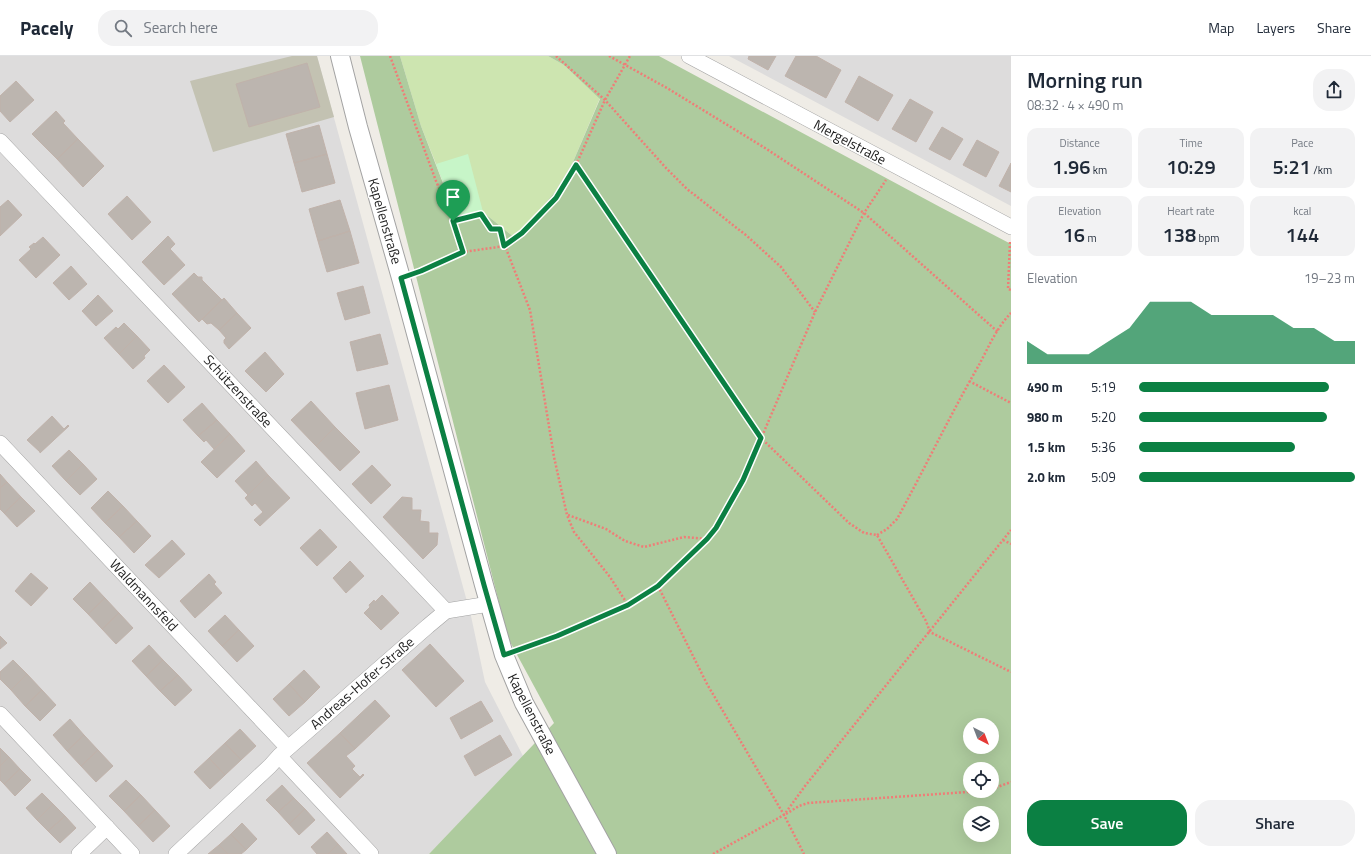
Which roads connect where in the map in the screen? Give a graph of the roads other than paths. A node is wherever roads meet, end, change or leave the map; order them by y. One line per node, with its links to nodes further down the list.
1 (340, 56): 6 (street, Kapellenstraße)
2 (688, 56): 4 (street, Mergelstraße)
3 (0, 141): 7 (street, Schützenstraße)
4 (1011, 227)
5 (0, 443): 9 (street, Waldmannsfeld)
6 (489, 604): 7 (street); 15 (street, Kapellenstraße)
7 (446, 611): 9 (street, Andreas-Hofer-Straße)
8 (0, 714): 10 (street)
9 (284, 752): 13 (street, Andreas-Hofer-Straße); 14 (street)
10 (107, 827): 11 (street); 12 (street)
11 (79, 854)
12 (132, 854)
13 (176, 854)
14 (371, 854)
15 (607, 854)

